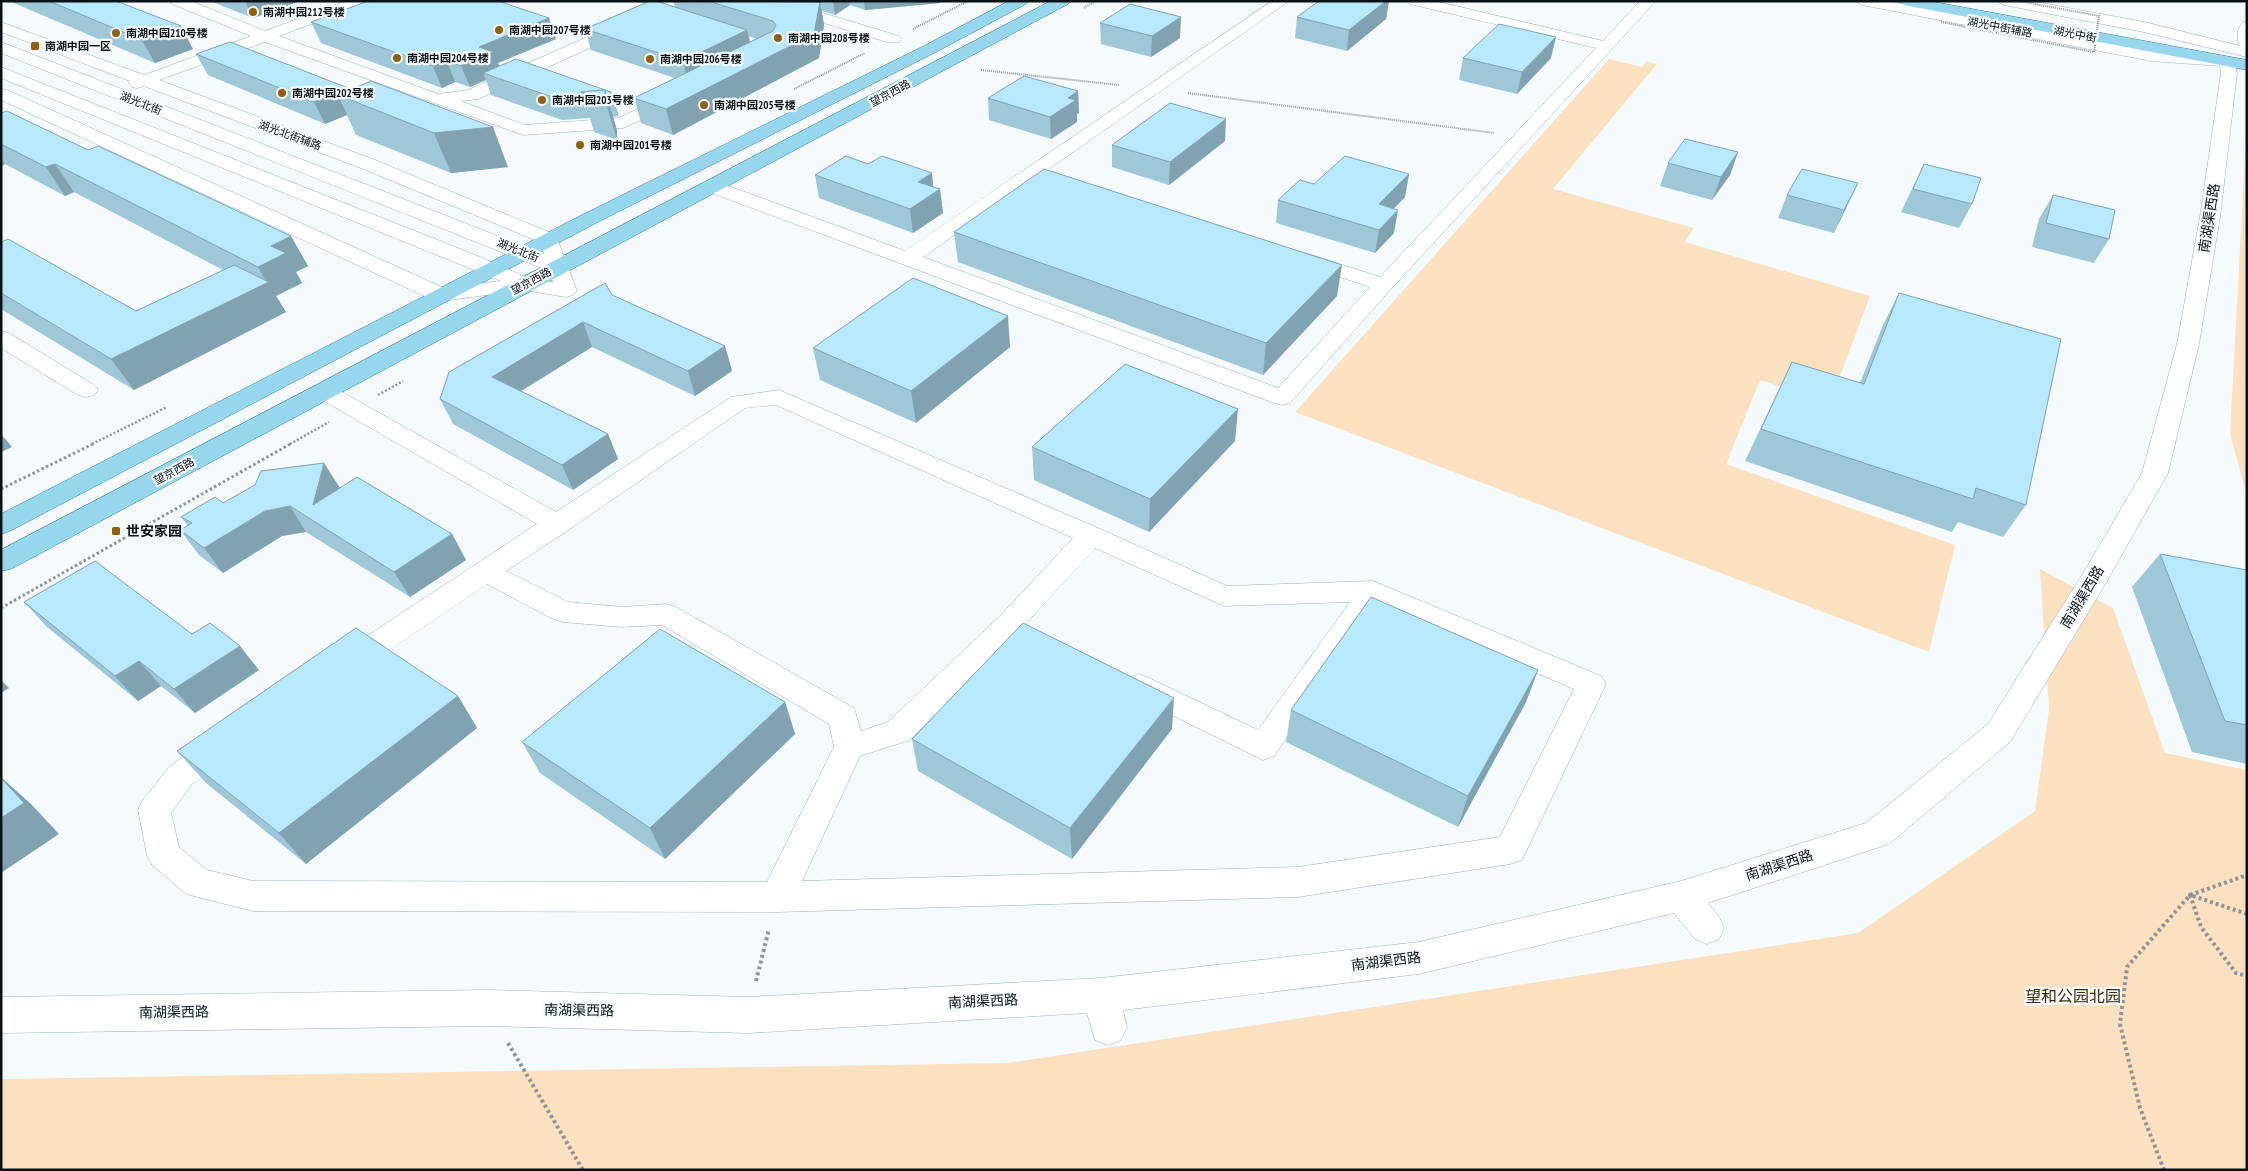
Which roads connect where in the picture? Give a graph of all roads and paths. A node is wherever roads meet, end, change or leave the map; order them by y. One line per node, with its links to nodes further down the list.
1 (178, 1): 20 (street)
2 (361, 1): 20 (street)
3 (681, 1): 15 (street)
4 (766, 1): 21 (street)
5 (1021, 1): 39 (main road, 望京西路)
6 (1063, 1): 38 (main road, 望京西路)
7 (1282, 1): 28 (street)
8 (1416, 1): 22 (street)
9 (1649, 1): 22 (street)
10 (1862, 1): 24 (street, 湖光中街辅路)
11 (1904, 1): 24 (main road, 湖光中街)
12 (1954, 1): 24 (main road, 湖光中街)
13 (2004, 1): 24 (street, 湖光中街辅路)
14 (2019, 1): 17 (path, bridge)
15 (655, 13): 16 (street); 32 (street)
16 (682, 22)
17 (1941, 22)
18 (2247, 26): 24 (street, 南湖渠西路)
19 (1, 28): 27 (street, 湖光北街辅路)
20 (265, 36): 27 (street); 32 (street)
21 (893, 39)
22 (1606, 46): 35 (street)
23 (1, 48): 29 (street, 湖光北街)
24 (2243, 55): 63 (street, 南湖渠西路)
25 (981, 70): 28 (path)
26 (1, 72): 33 (street, 湖光北街)
27 (144, 82): 29 (street); 39 (street, 湖光北街辅路)
28 (1157, 89): 35 (path); 36 (street)
29 (112, 91): 33 (street); 40 (street, 湖光北街)
30 (684, 93): 32 (street)
31 (1, 94): 34 (street)
32 (437, 99)
33 (78, 102): 34 (street); 44 (street, 湖光北街)
34 (37, 118): 47 (street)
35 (1522, 137): 46 (street)
36 (1035, 172): 37 (street); 42 (street)
37 (1054, 178)
38 (711, 186): 42 (street); 43 (main road, 望京西路)
39 (549, 239): 40 (main road, 望京西路); 43 (street)
40 (523, 252): 43 (street, 湖光北街); 44 (main road, 望京西路)
41 (1290, 254): 46 (street)
42 (907, 258): 46 (street)
43 (558, 267): 45 (street, 湖光北街)
44 (492, 268): 45 (street, 湖光北街); 47 (main road, 望京西路)
45 (525, 284): 47 (street); 50 (main road, 望京西路)
46 (1384, 285)
47 (441, 295): 51 (main road, 望京西路)
48 (1, 338): 49 (street)
49 (86, 390)
50 (325, 392): 52 (street); 54 (main road, 望京西路)
51 (1, 525)
52 (558, 525): 53 (street); 55 (street)
53 (1091, 535): 56 (street); 57 (street)
54 (1, 562)
55 (486, 572): 60 (street); 64 (street)
56 (1373, 591): 59 (street); 64 (street)
57 (1010, 623): 58 (street); 60 (street)
58 (1036, 635)
59 (1115, 674)
60 (849, 747): 64 (street)
61 (2247, 875): 62 (path)
62 (2190, 895): 65 (path); 67 (path); 72 (path)
63 (1681, 896): 66 (street); 69 (street, 南湖渠西路)
64 (777, 897): 69 (path)
65 (2247, 914)
66 (1707, 928)
67 (2247, 976)
68 (487, 1008): 69 (street, 南湖渠西路); 70 (street, 南湖渠西路); 71 (path)
69 (748, 1014)
70 (1, 1015)
71 (583, 1170)
72 (2164, 1170)

